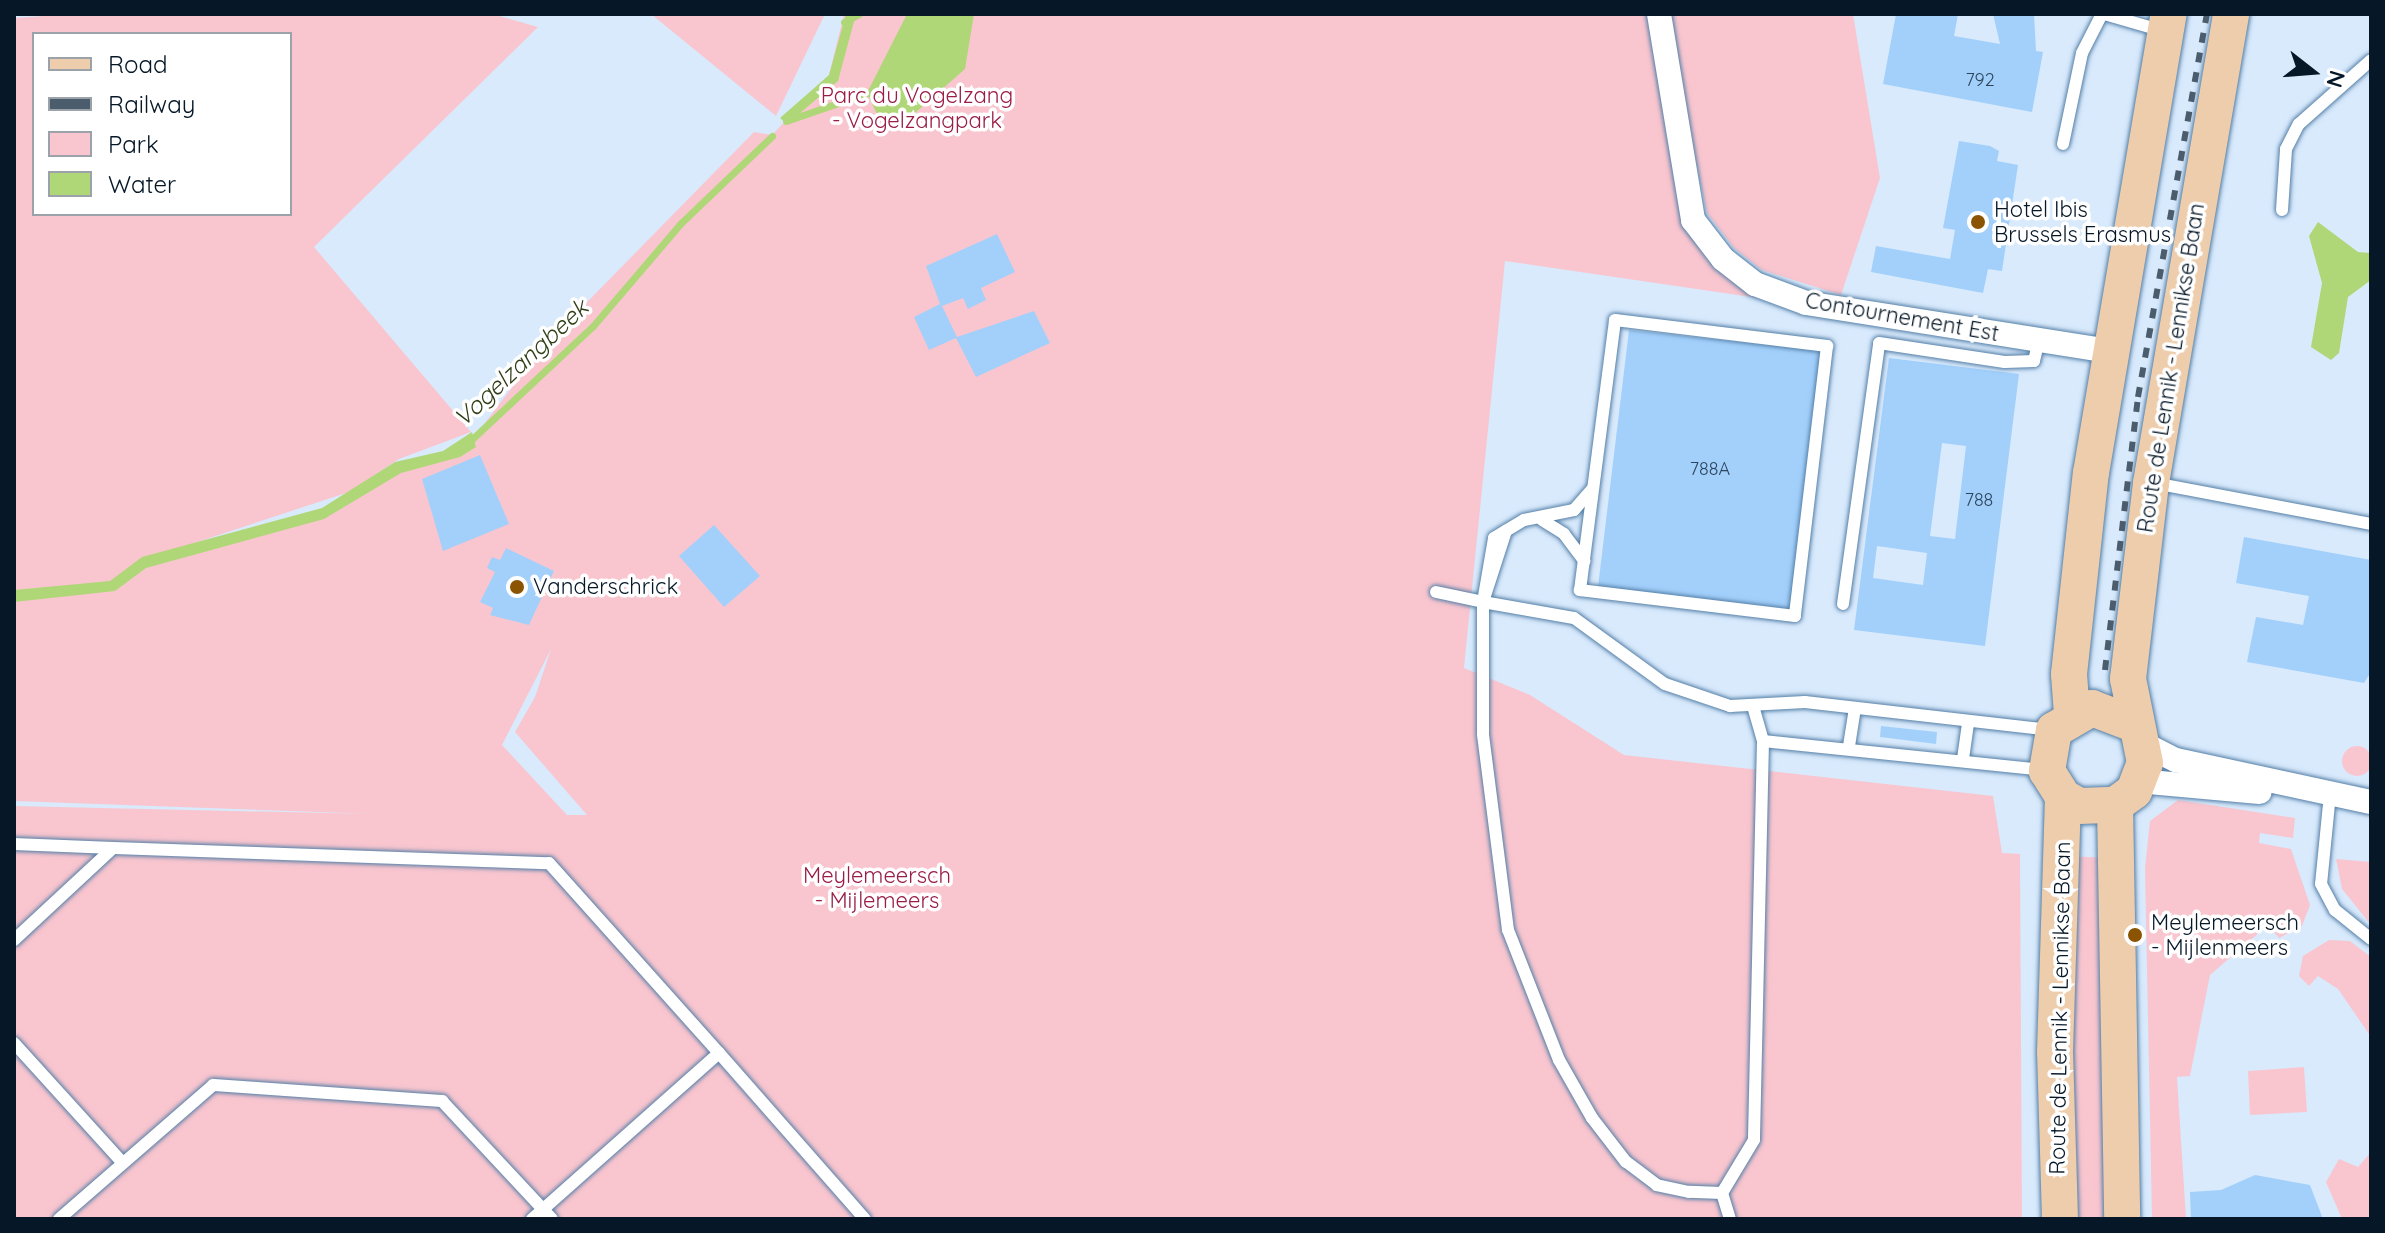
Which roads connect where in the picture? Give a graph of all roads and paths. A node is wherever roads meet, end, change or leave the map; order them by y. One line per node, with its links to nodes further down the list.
1 (1659, 14): 8 (street, Contournement Est)
2 (2103, 14): 4 (lane); 6 (lane)
3 (2231, 14): 10 (main road, Route de Lennik - Lennikse Baan)
4 (2168, 23): 9 (main road, Route de Lennik - Lennikse Baan)
5 (2371, 60): 7 (lane)
6 (2063, 144)
7 (2282, 210)
8 (2039, 340): 9 (street, Contournement Est); 17 (lane)
9 (2108, 351): 20 (main road, Route de Lennik - Lennikse Baan)
10 (2151, 483): 13 (lane); 22 (main road, Route de Lennik - Lennikse Baan)
11 (1594, 486): 12 (lane); 14 (lane); 14 (lane)
12 (1542, 520): 14 (lane); 16 (lane)
13 (2371, 524)
14 (1584, 561)
15 (1436, 592): 16 (lane)
16 (1483, 602): 18 (lane); 37 (lane)
17 (1843, 604)
18 (1753, 706): 19 (lane); 23 (lane)
19 (1855, 709): 21 (lane); 24 (lane)
20 (2063, 722): 21 (lane); 22 (main road); 26 (main road, Route de Lennik - Lennikse Baan)
21 (1968, 724): 25 (lane)
22 (2137, 734): 27 (main road, Route de Lennik - Lennikse Baan); 28 (street)
23 (1763, 741): 24 (lane); 37 (lane)
24 (1849, 746): 25 (lane)
25 (1963, 759): 26 (lane)
26 (2055, 784): 27 (main road); 43 (main road, Route de Lennik - Lennikse Baan)
27 (2127, 793): 28 (street); 44 (main road, Route de Lennik - Lennikse Baan)
28 (2324, 793): 29 (street); 32 (lane)
29 (2371, 802)
30 (14, 844): 31 (lane)
31 (113, 848): 33 (lane); 35 (lane)
32 (2371, 939)
33 (14, 940)
34 (14, 1043): 36 (lane)
35 (719, 1053): 38 (lane); 41 (lane)
36 (123, 1163): 38 (lane); 39 (lane)
37 (1722, 1193): 42 (lane)
38 (548, 1214): 40 (lane)
39 (59, 1219)
40 (532, 1219)
41 (865, 1219)
42 (1730, 1219)
43 (2060, 1219)
44 (2122, 1219)

